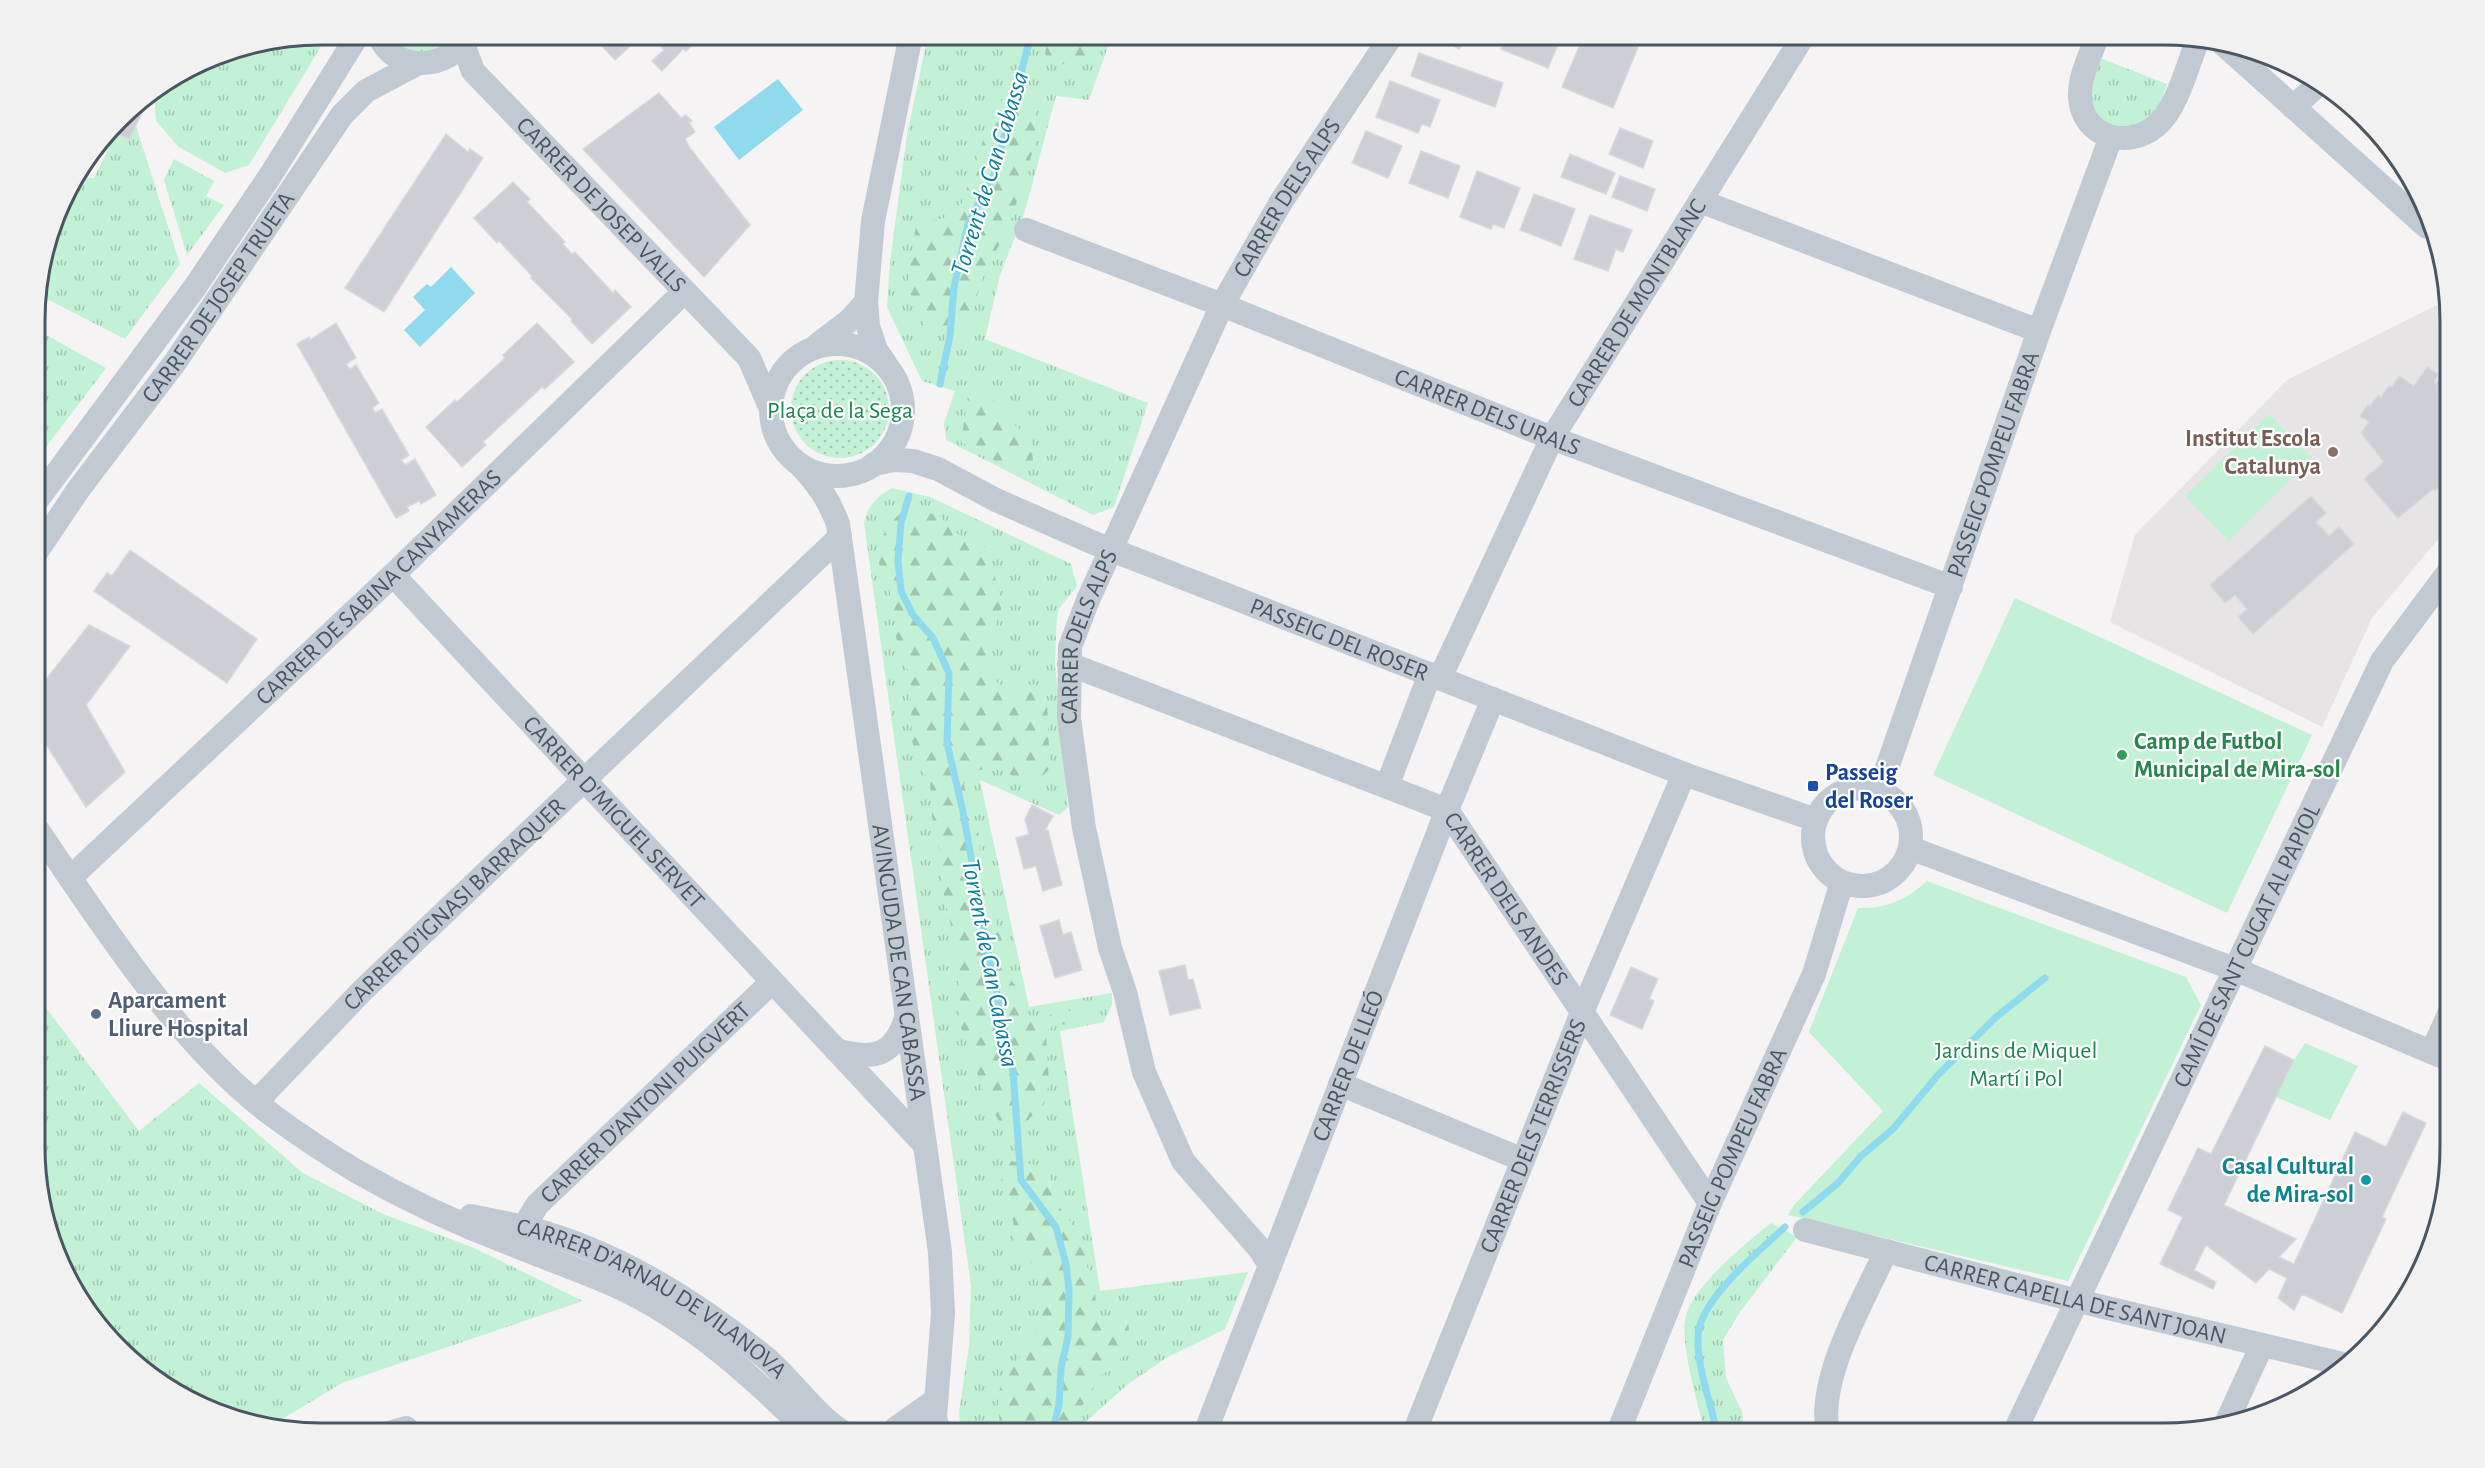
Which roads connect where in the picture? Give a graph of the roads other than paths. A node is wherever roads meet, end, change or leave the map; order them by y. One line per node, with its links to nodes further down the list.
1 (351, 45): 32 (street, CARRER DE JOSEP TRUETA)
2 (386, 45): 11 (street)
3 (461, 45): 11 (street, CARRER DE JOSEP TRUETA)
4 (466, 45): 18 (street, CARRER DE JOSEP VALLS)
5 (909, 45): 19 (street)
6 (1385, 45): 20 (street, CARRER DELS ALPS)
7 (1797, 45): 15 (street, CARRER DE MONTBLANC)
8 (2094, 45): 14 (street)
9 (2195, 47): 14 (street)
10 (2234, 53): 13 (street)
11 (417, 64): 34 (street, CARRER DE JOSEP TRUETA)
12 (2314, 89): 13 (street)
13 (2293, 107): 16 (street)
14 (2111, 137): 21 (street, PASSEIG POMPEU FABRA)
15 (1700, 201): 21 (street); 28 (street, CARRER DE MONTBLANC)
16 (2411, 201)
17 (1026, 230): 20 (street, CARRER DELS URALS)
18 (684, 292): 23 (street, CARRER DE JOSEP VALLS); 36 (street, CARRER DE SABINA CANYAMERAS)
19 (866, 302): 22 (street); 25 (street)
20 (1222, 305): 28 (street, CARRER DELS URALS); 35 (street, CARRER DELS ALPS)
21 (2039, 331): 38 (street, PASSEIG POMPEU FABRA)
22 (812, 350): 24 (street); 25 (street)
23 (749, 358): 24 (street); 26 (street, CARRER DE JOSEP VALLS)
24 (791, 363): 26 (street)
25 (889, 370): 27 (street)
26 (771, 409): 29 (street)
27 (902, 423): 30 (street); 31 (street, PASSEIG DEL ROSER)
28 (1552, 438): 38 (street, CARRER DELS URALS); 40 (street, CARRER DE MONTBLANC)
29 (801, 466): 30 (street); 33 (street, AVINGUDA DE CAN CABASSA)
30 (869, 468): 31 (street, PASSEIG DEL ROSER); 33 (street, AVINGUDA DE CAN CABASSA)
31 (938, 469): 35 (street, PASSEIG DEL ROSER)
32 (45, 489)
33 (839, 530): 43 (street, CARRER D'IGNASI BARRAQUER); 55 (street, AVINGUDA DE CAN CABASSA)
34 (45, 539)
35 (1112, 550): 39 (street, CARRER DELS ALPS); 40 (street, PASSEIG DEL ROSER)
36 (393, 575): 43 (street, CARRER D'MIGUEL SERVET); 50 (street, CARRER DE SABINA CANYAMERAS)
37 (2440, 583): 52 (street, CAMÍ DE SANT CUGAT AL PAPIOL)
38 (1951, 587): 45 (street, PASSEIG POMPEU FABRA)
39 (1069, 664): 44 (street, CARRER DELS ANDES); 67 (street, CARRER DELS ALPS)
40 (1435, 676): 41 (street, PASSEIG DEL ROSER); 44 (street, CARRER DE MONTBLANC)
41 (1493, 699): 42 (street, PASSEIG DEL ROSER); 46 (street, CARRER DE LLEÓ)
42 (1684, 774): 47 (street, PASSEIG DEL ROSER); 54 (street, CARRER DELS TERRISSERS)
43 (584, 780): 53 (street, CARRER D'MIGUEL SERVET); 59 (street, CARRER D'IGNASI BARRAQUER)
44 (1387, 786): 46 (street, CARRER DELS ANDES)
45 (1879, 791): 47 (street); 49 (street)
46 (1447, 810): 54 (street, CARRER DELS ANDES); 58 (street, CARRER DE LLEÓ)
47 (1816, 820): 51 (street)
48 (45, 841): 50 (street, CARRER D'ARNAU DE VILANOVA)
49 (1910, 848): 51 (street); 52 (street)
50 (70, 878): 59 (street, CARRER D'ARNAU DE VILANOVA)
51 (1842, 882): 62 (street, PASSEIG POMPEU FABRA)
52 (2237, 970): 57 (street); 68 (street, CAMÍ DE SANT CUGAT AL PAPIOL)
53 (772, 982): 56 (street, CARRER D'MIGUEL SERVET); 64 (street, CARRER D'ANTONI PUIGVERT)
54 (1583, 1010): 61 (street, CARRER DELS TERRISSERS); 62 (street, CARRER DELS ANDES)
55 (907, 1015): 56 (street); 60 (street, AVINGUDA DE CAN CABASSA)
56 (836, 1050): 60 (street, CARRER D'MIGUEL SERVET)
57 (2440, 1056)
58 (1340, 1084): 61 (street); 67 (street, CARRER DE LLEÓ)
59 (256, 1102): 63 (street, CARRER D'ARNAU DE VILANOVA)
60 (925, 1145): 71 (street, AVINGUDA DE CAN CABASSA)
61 (1523, 1160): 78 (street, CARRER DELS TERRISSERS)
62 (1710, 1203): 79 (street, PASSEIG POMPEU FABRA)
63 (431, 1210): 64 (street, CARRER D'ARNAU DE VILANOVA); 73 (street, CARRER D'ARNAU DE VILANOVA)
64 (523, 1228): 74 (street, CARRER D'ARNAU DE VILANOVA)
65 (1805, 1230): 66 (street, CARRER CAPELLA DE SANT JOAN)
66 (1886, 1251): 68 (street, CARRER CAPELLA DE SANT JOAN); 80 (street)
67 (1270, 1265): 77 (street, CARRER DE LLEÓ)
68 (2078, 1301): 69 (street, CARRER CAPELLA DE SANT JOAN); 81 (street, CAMÍ DE SANT CUGAT AL PAPIOL)
69 (2262, 1345): 70 (street, CARRER CAPELLA DE SANT JOAN); 72 (street)
70 (2336, 1363)
71 (936, 1400): 75 (street); 76 (street, AVINGUDA DE CAN CABASSA)
72 (2230, 1415)
73 (799, 1423)
74 (832, 1423)
75 (898, 1423)
76 (936, 1423)
77 (1209, 1423)
78 (1418, 1423)
79 (1622, 1423)
80 (1826, 1423)
81 (2019, 1423)

